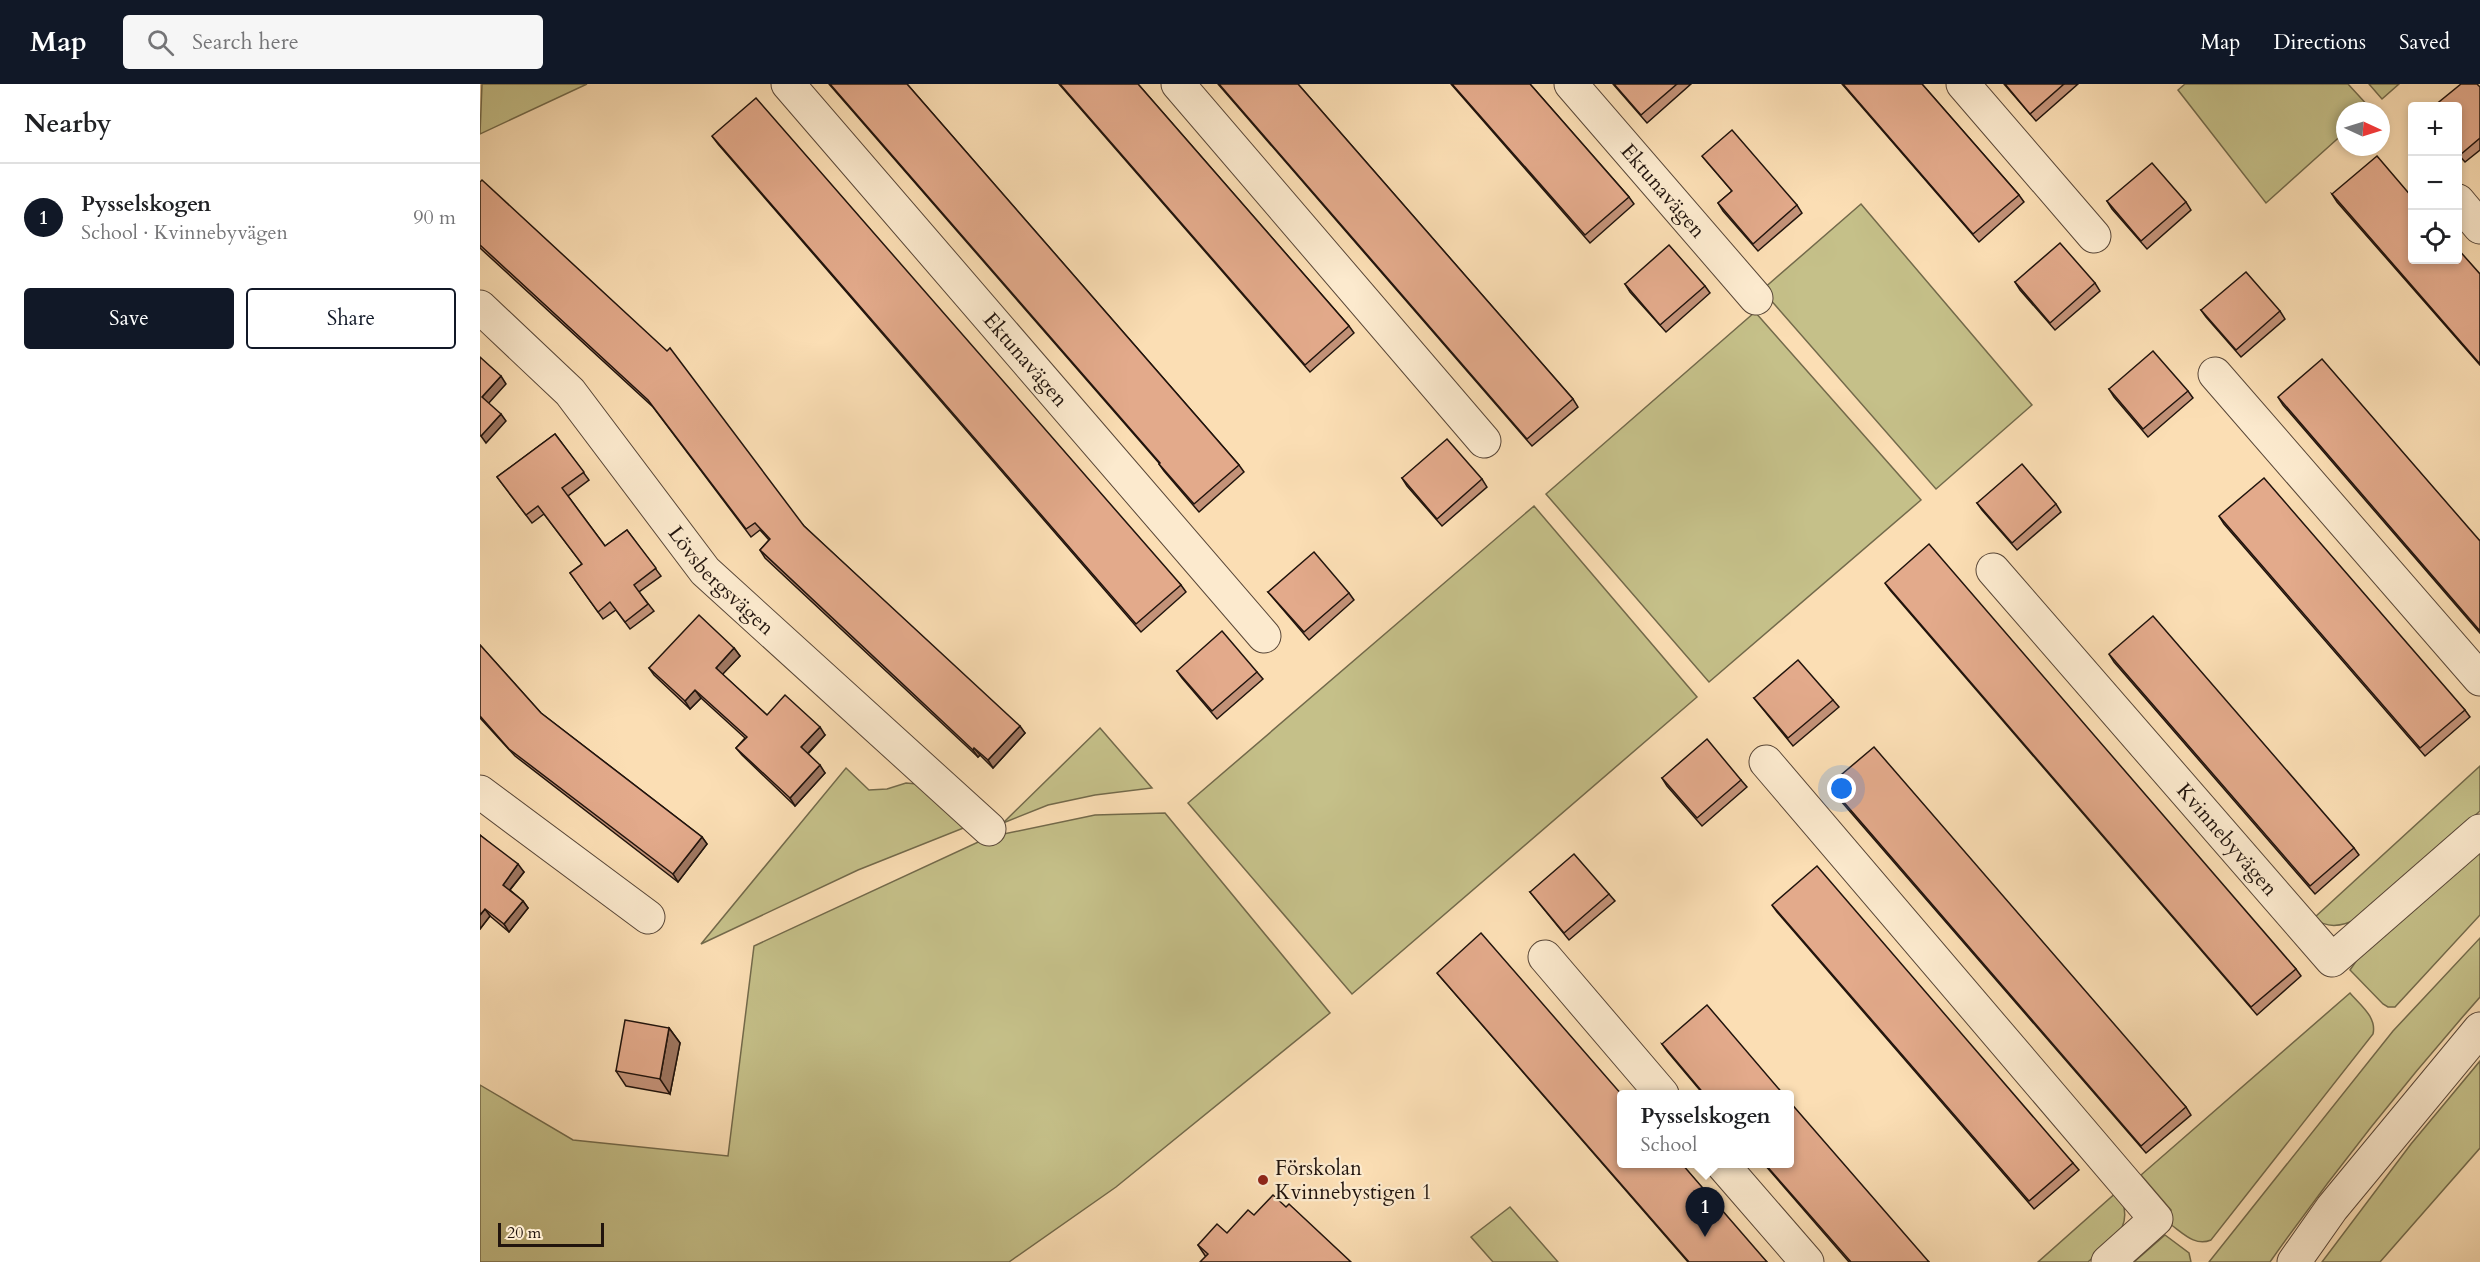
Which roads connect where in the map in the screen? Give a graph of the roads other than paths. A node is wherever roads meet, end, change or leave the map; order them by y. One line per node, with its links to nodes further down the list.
1 (789, 84): 13 (street, Ektunavägen)
2 (1178, 84): 11 (street)
3 (1571, 84): 8 (street, Ektunavägen)
4 (1963, 84): 7 (street)
5 (2462, 207): 6 (street)
6 (2480, 227)
7 (2094, 236)
8 (1756, 298)
9 (480, 307): 17 (street, Lövsbergsvägen)
10 (2215, 374): 14 (street)
11 (1484, 441)
12 (1994, 570): 18 (street, Kvinnebyvägen)
13 (1264, 636)
14 (2480, 679)
15 (1766, 762): 25 (street)
16 (480, 792): 19 (street)
17 (989, 830)
18 (2480, 831)
19 (648, 917)
20 (1545, 957): 22 (street)
21 (2480, 1029): 26 (street)
22 (1658, 1090)
23 (1725, 1168): 24 (street)
24 (1807, 1262)
25 (2108, 1262)
26 (2294, 1262)

